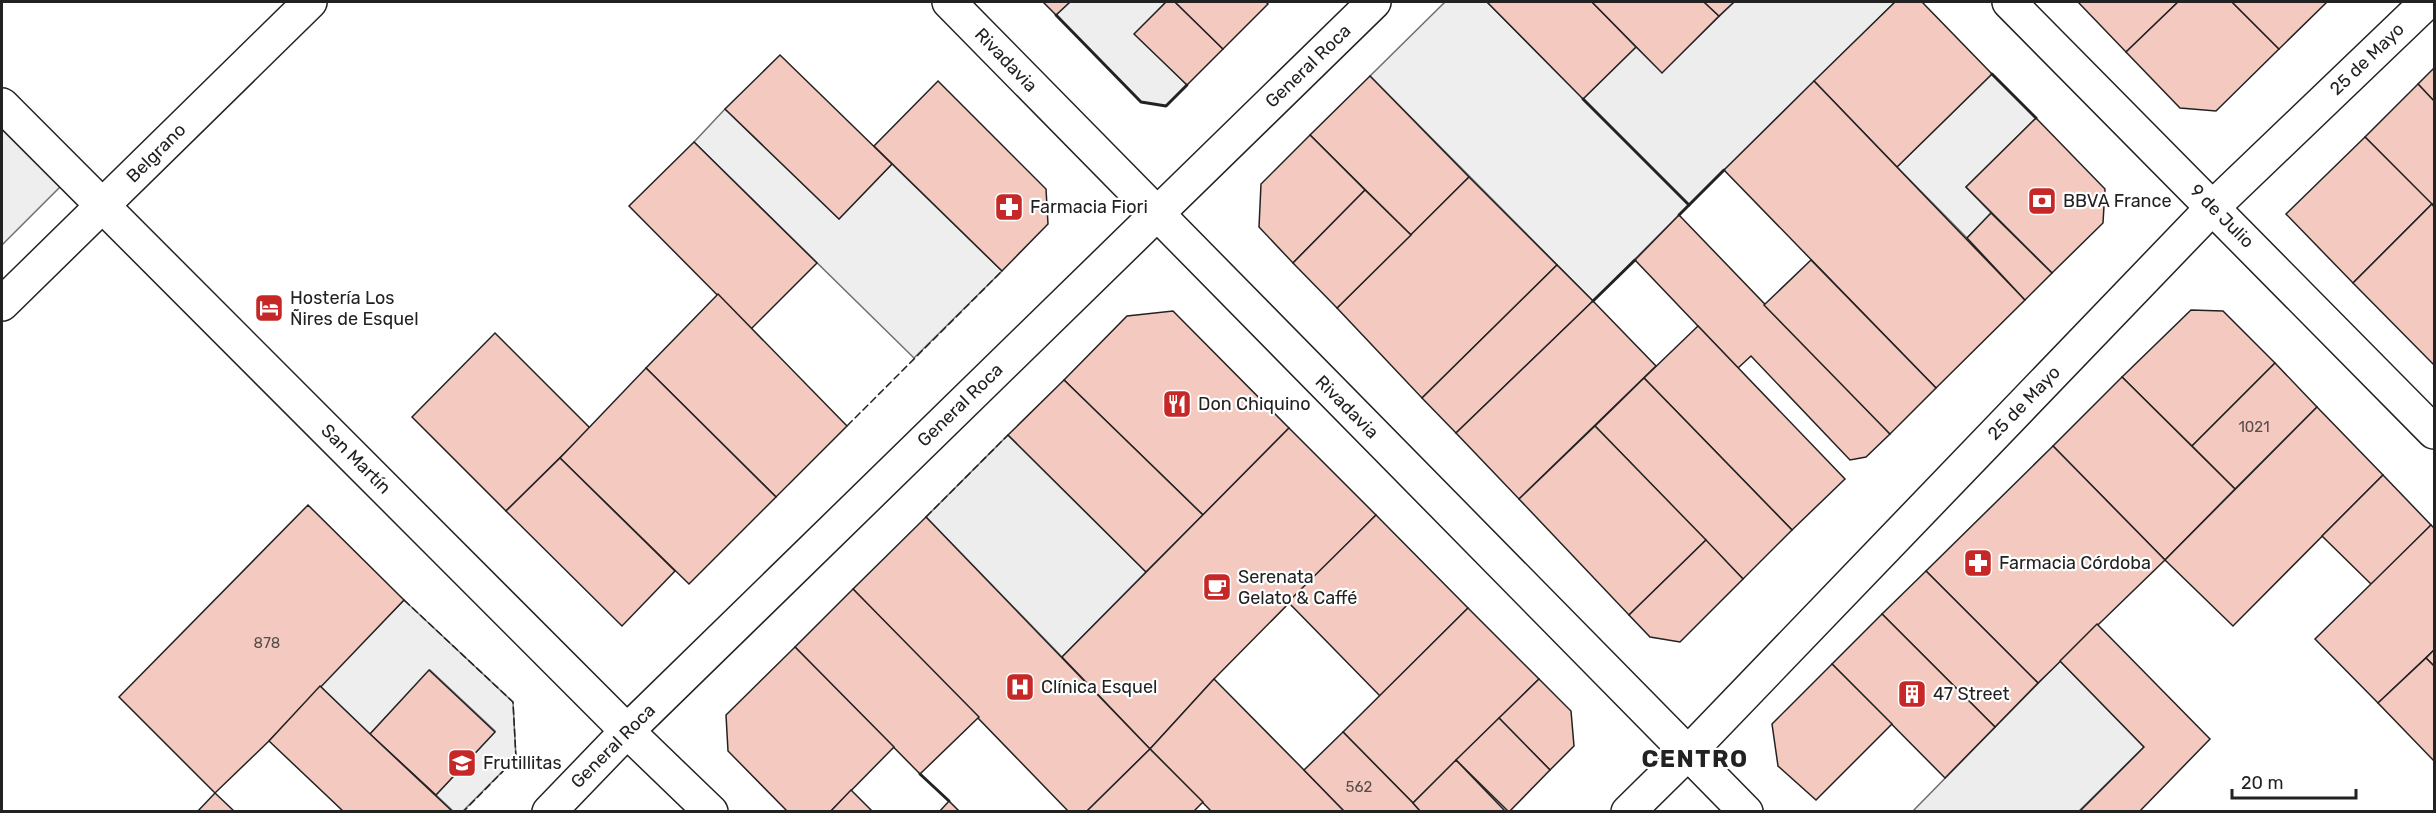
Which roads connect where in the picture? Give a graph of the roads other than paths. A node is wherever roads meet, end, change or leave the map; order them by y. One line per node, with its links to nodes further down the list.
1 (310, 2): 7 (street, Belgrano)
2 (949, 2): 9 (street, Rivadavia)
3 (1374, 2): 9 (street, General Roca)
4 (2009, 2): 8 (street, 9 de Julio)
5 (2427, 2): 8 (street, 25 de Mayo)
6 (2, 105): 7 (street, San Martín)
7 (103, 205): 10 (street, Belgrano); 12 (street, San Martín)
8 (2213, 207): 11 (street, 9 de Julio); 13 (street, 25 de Mayo)
9 (1155, 213): 12 (street, General Roca); 13 (street, Rivadavia)
10 (2, 304)
11 (2434, 432)
12 (627, 731): 14 (street, General Roca); 15 (street, San Martín)
13 (1688, 753): 16 (street, 25 de Mayo); 17 (street, Rivadavia)
14 (549, 812)
15 (711, 812)
16 (1628, 812)
17 (1746, 812)

